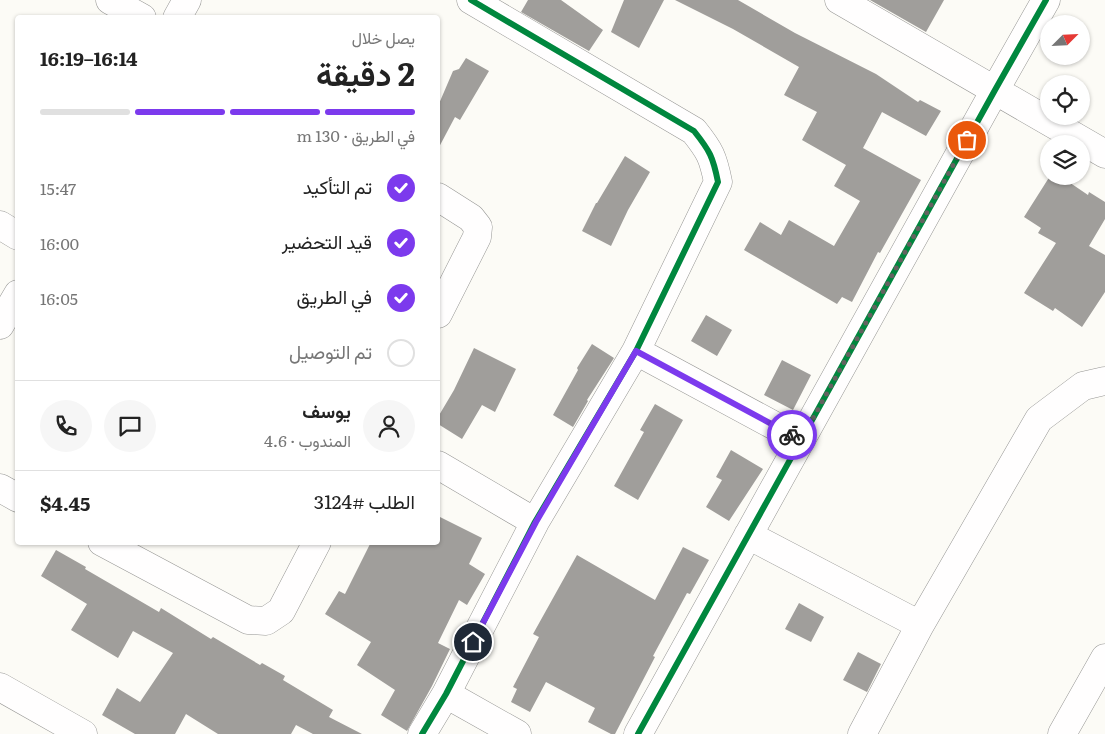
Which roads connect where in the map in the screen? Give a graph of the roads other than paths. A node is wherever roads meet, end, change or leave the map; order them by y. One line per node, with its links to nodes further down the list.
1 (110, 0): 6 (street)
2 (186, 0): 7 (street)
3 (839, 0): 8 (street)
4 (1046, 0): 8 (street)
5 (481, 2): 16 (street)
6 (137, 15)
7 (178, 15)
8 (994, 90): 9 (street); 18 (street)
9 (1105, 154)
10 (440, 198): 14 (street)
11 (0, 225): 12 (street)
12 (15, 234)
13 (15, 301): 15 (street)
14 (440, 310)
15 (0, 325)
16 (636, 351): 18 (street); 22 (street)
17 (1105, 381): 26 (street)
18 (801, 440): 23 (street)
19 (440, 466): 22 (street)
20 (0, 488): 21 (street)
21 (15, 496)
22 (536, 522): 29 (street)
23 (748, 535): 26 (street); 34 (street)
24 (108, 545): 25 (street)
25 (315, 545)
26 (920, 626): 35 (street)
27 (1105, 658): 36 (street)
28 (0, 687): 30 (street)
29 (446, 694): 32 (street); 33 (street)
30 (54, 727): 31 (street)
31 (83, 734)
32 (422, 734)
33 (517, 734)
34 (638, 734)
35 (862, 734)
36 (1062, 734)

